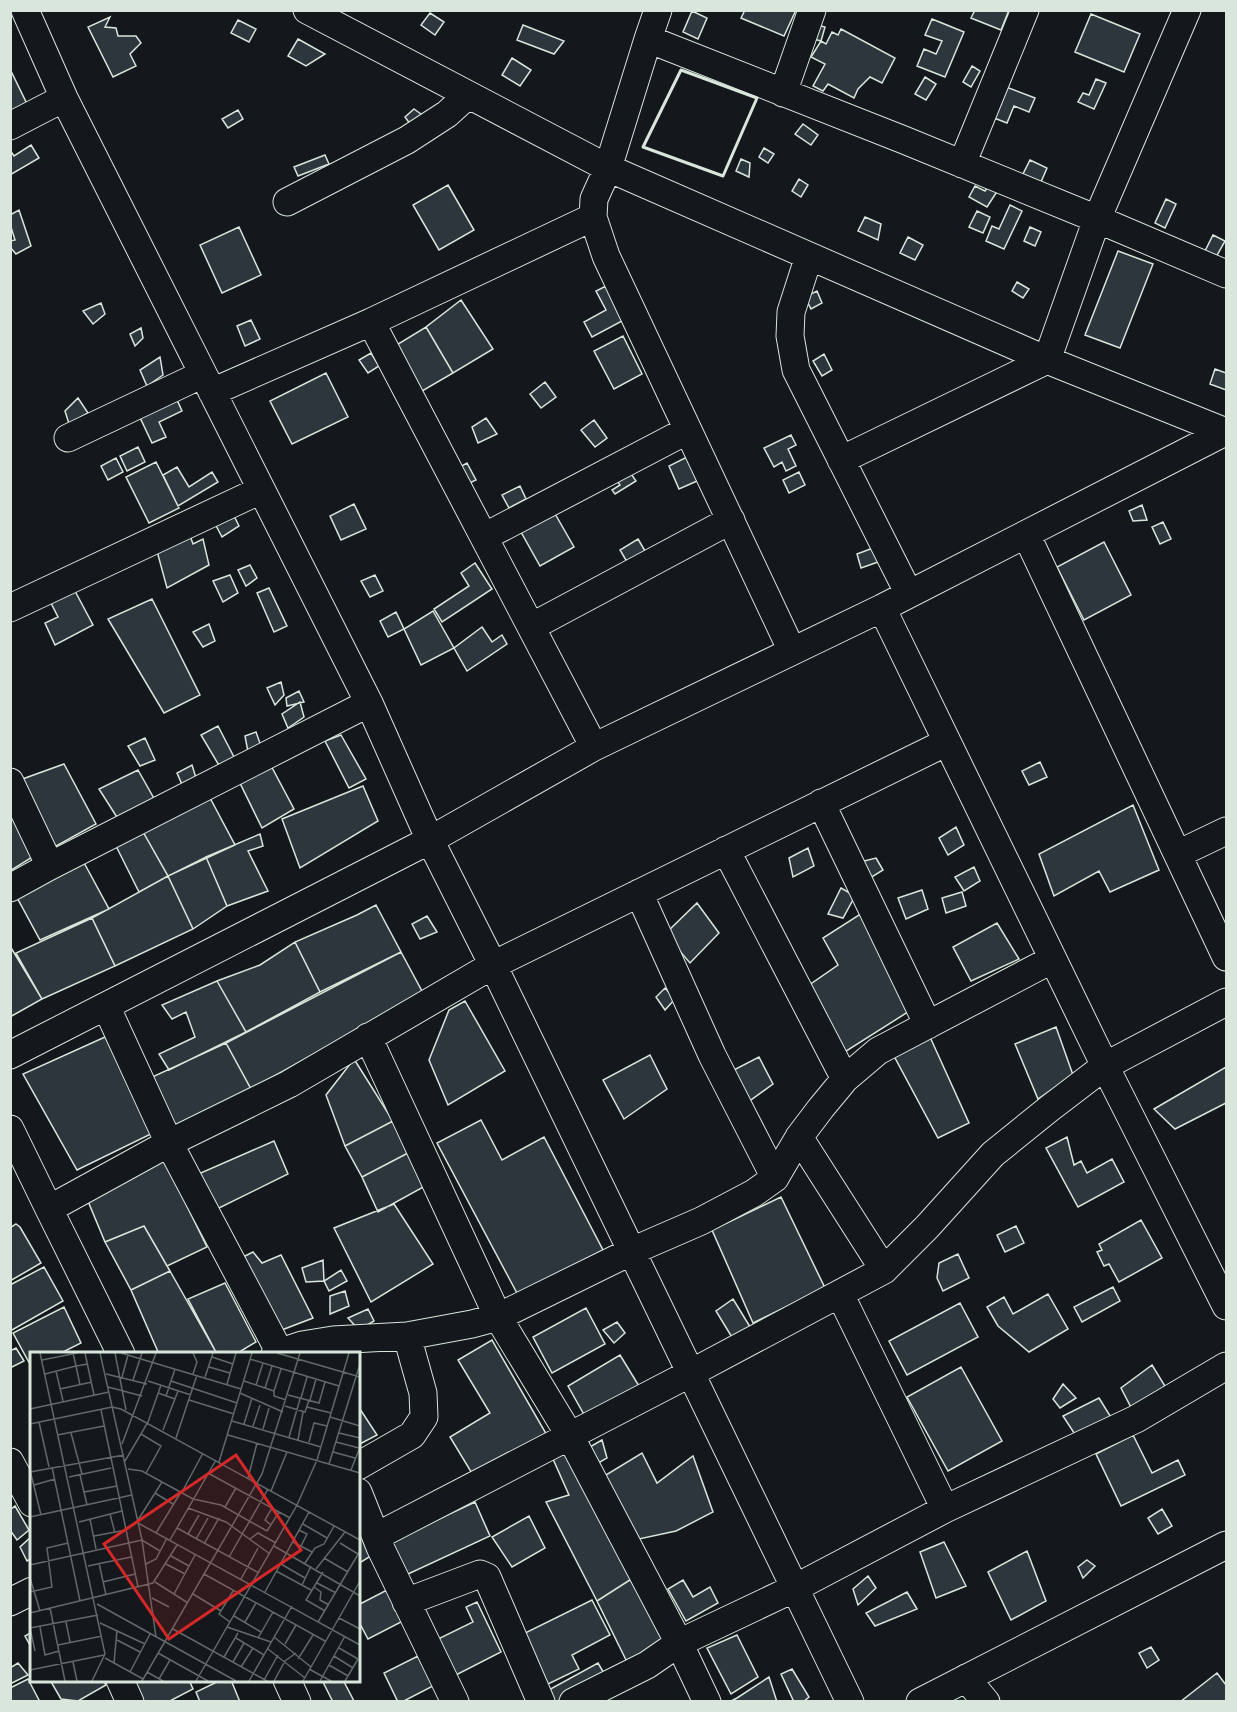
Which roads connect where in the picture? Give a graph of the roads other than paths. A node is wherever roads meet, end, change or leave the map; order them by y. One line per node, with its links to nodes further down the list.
1 (25, 10): 10 (street)
2 (307, 10): 9 (street)
3 (658, 10): 7 (street)
4 (812, 10): 8 (street)
5 (1025, 10): 12 (street)
6 (1187, 10): 16 (street)
7 (648, 39): 8 (street); 13 (street)
8 (783, 93): 12 (street)
9 (468, 95): 13 (street); 14 (street)
10 (64, 98): 11 (street); 21 (street)
11 (10, 126)
12 (962, 164): 16 (street)
13 (608, 168): 15 (street); 17 (street)
14 (287, 202)
15 (593, 217): 19 (street); 22 (street)
16 (1097, 219): 18 (street); 20 (street)
17 (809, 256): 20 (street); 25 (street)
18 (1227, 274)
19 (371, 321): 21 (street); 29 (street)
20 (1047, 360): 23 (street); 25 (street)
21 (207, 383): 24 (street); 26 (street)
22 (688, 430): 27 (street); 29 (street)
23 (1226, 432): 28 (street)
24 (68, 438)
25 (841, 460): 30 (street)
26 (261, 490): 31 (street); 35 (street)
27 (731, 520): 33 (street); 34 (street)
28 (1026, 534): 30 (street); 43 (street)
29 (484, 537): 33 (street)
30 (909, 594): 32 (street)
31 (10, 608)
32 (882, 608): 34 (street); 36 (street)
33 (531, 627): 37 (street)
34 (792, 651): 37 (street)
35 (369, 703): 41 (street); 44 (street)
36 (947, 741): 39 (street); 48 (street)
37 (594, 747): 41 (street)
38 (10, 782): 44 (street)
39 (821, 803): 42 (street); 52 (street)
40 (1227, 831): 43 (street)
41 (430, 840): 49 (street); 51 (street)
42 (726, 850): 46 (street); 56 (street)
43 (1178, 854): 47 (street)
44 (50, 866): 45 (street)
45 (10, 888)
46 (639, 893): 49 (street); 60 (street)
47 (1227, 957)
48 (1053, 959): 52 (street); 55 (street)
49 (493, 965): 53 (street); 62 (street)
50 (1227, 1002): 55 (street)
51 (106, 1006): 54 (street); 59 (street)
52 (928, 1025): 56 (street)
53 (368, 1037): 59 (street); 66 (street)
54 (10, 1055)
55 (1105, 1066): 63 (street); 65 (street)
56 (845, 1079): 58 (street)
57 (10, 1129): 61 (street)
58 (799, 1137): 60 (street); 63 (street)
59 (170, 1143): 61 (street); 69 (street)
60 (775, 1178): 62 (street)
61 (49, 1209): 68 (street)
62 (632, 1251): 66 (street); 71 (street)
63 (884, 1270): 64 (street)
64 (840, 1294): 71 (street); 77 (street)
65 (1227, 1306)
66 (498, 1317): 67 (street); 72 (street)
67 (407, 1336): 69 (street); 74 (street)
68 (120, 1352)
69 (277, 1352)
70 (1227, 1366): 77 (street)
71 (691, 1373): 72 (street); 80 (street)
72 (570, 1436): 78 (street); 84 (street)
73 (10, 1462): 76 (street)
74 (360, 1465)
75 (360, 1497): 78 (street)
76 (30, 1499)
77 (945, 1509): 80 (street)
78 (376, 1536): 83 (street)
79 (1227, 1545): 85 (street)
80 (795, 1588): 84 (street); 92 (street)
81 (30, 1592): 82 (street)
82 (10, 1602)
83 (406, 1602): 88 (street); 89 (street)
84 (679, 1643): 90 (street); 91 (street)
85 (966, 1678): 93 (street); 94 (street)
86 (287, 1682): 87 (street)
87 (297, 1701)
88 (455, 1701)
89 (541, 1701)
90 (573, 1701)
91 (707, 1701)
92 (850, 1701)
93 (920, 1701)
94 (986, 1701)

